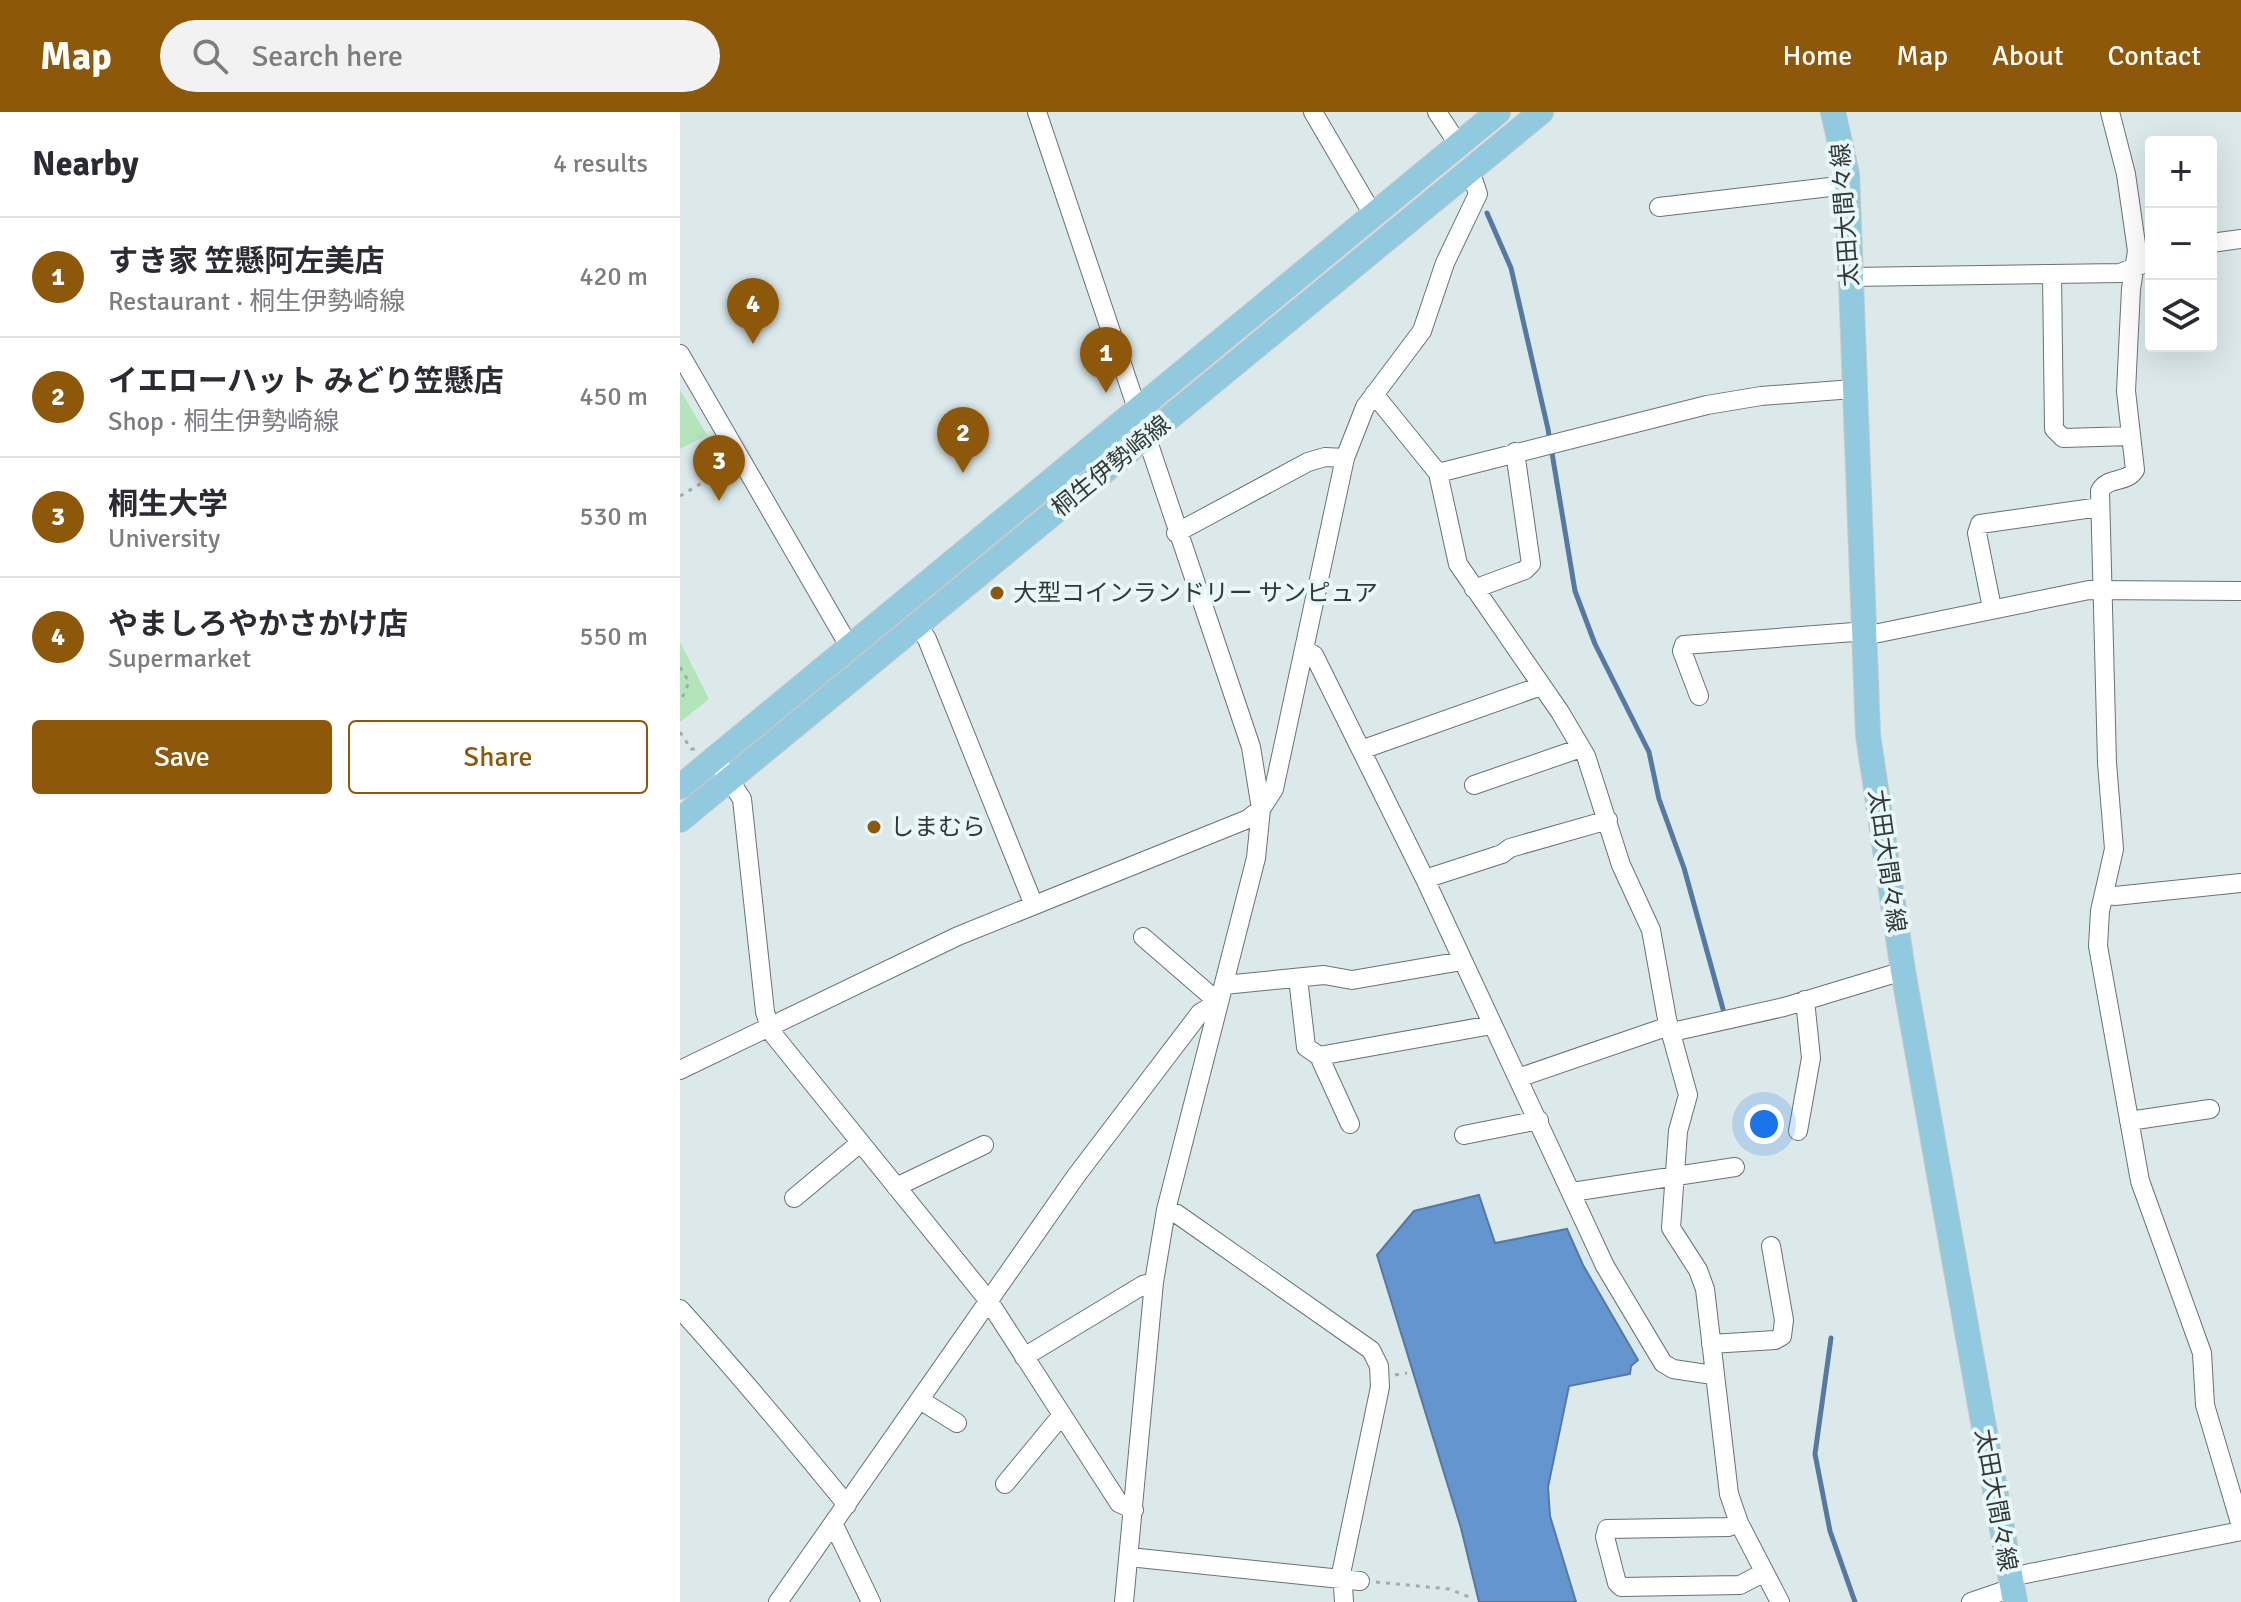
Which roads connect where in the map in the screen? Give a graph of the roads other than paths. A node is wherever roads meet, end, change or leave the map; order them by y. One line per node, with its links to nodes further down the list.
1 (1037, 112): 21 (street)
2 (1313, 112): 12 (street)
3 (1437, 112): 8 (street)
4 (1498, 112): 8 (main road, 桐生伊勢崎線)
5 (1541, 112): 9 (main road, 桐生伊勢崎線)
6 (1833, 112): 10 (main road, 太田大間々線)
7 (2110, 112): 15 (street)
8 (1458, 144): 12 (main road, 桐生伊勢崎線)
9 (1470, 170): 20 (street); 23 (main road, 桐生伊勢崎線)
10 (1847, 185): 11 (street); 17 (main road, 太田大間々線)
11 (1659, 207)
12 (1372, 213): 21 (main road, 桐生伊勢崎線)
13 (2241, 239): 14 (street)
14 (2217, 242)
15 (2143, 265): 16 (street); 22 (street)
16 (2052, 274): 17 (street); 22 (street)
17 (1850, 277): 19 (main road, 太田大間々線)
18 (680, 354): 35 (street)
19 (1853, 389): 24 (street); 34 (main road, 太田大間々線)
20 (1374, 394): 25 (street); 26 (street)
21 (1136, 413): 23 (street); 35 (main road, 桐生伊勢崎線)
22 (2131, 436): 27 (street)
23 (1145, 439): 28 (street); 33 (main road, 桐生伊勢崎線)
24 (1515, 452): 26 (street); 29 (street)
25 (1345, 458): 28 (street); 36 (street)
26 (1438, 473): 29 (street)
27 (2100, 507): 30 (street); 32 (street)
28 (1176, 533): 45 (street)
29 (1474, 589): 37 (street)
30 (2102, 589): 31 (street); 32 (street); 50 (street)
31 (2241, 591)
32 (1992, 608): 34 (street)
33 (917, 624): 42 (main road, 桐生伊勢崎線); 51 (street)
34 (1862, 634): 38 (street); 54 (main road, 太田大間々線)
35 (849, 646): 41 (main road, 桐生伊勢崎線)
36 (1304, 649): 40 (street); 45 (street)
37 (1541, 686): 39 (street); 40 (street)
38 (1699, 696)
39 (1581, 748): 43 (street); 47 (street)
40 (1361, 750): 48 (street)
41 (711, 752): 42 (street); 44 (main road, 桐生伊勢崎線)
42 (731, 778): 46 (main road, 桐生伊勢崎線); 59 (street)
43 (1474, 785)
44 (680, 787)
45 (1261, 809): 51 (street); 56 (street)
46 (680, 820)
47 (1608, 820): 48 (street); 60 (street)
48 (1425, 879): 53 (street)
49 (2241, 883): 50 (street)
50 (2104, 894): 66 (street)
51 (1033, 903): 59 (street)
52 (1143, 937): 56 (street)
53 (1462, 961): 55 (street); 58 (street)
54 (1903, 971): 57 (street); 98 (main road, 太田大間々線)
55 (1298, 978): 56 (street); 61 (street)
56 (1221, 994): 77 (street); 80 (street)
57 (1805, 1000): 60 (street); 68 (street)
58 (1492, 1025): 61 (street); 63 (street)
59 (769, 1026): 62 (street); 70 (street)
60 (1670, 1029): 63 (street); 73 (street)
61 (1319, 1056): 67 (street)
62 (680, 1070)
63 (1518, 1078): 65 (street)
64 (2210, 1109): 66 (street)
65 (1539, 1120): 69 (street); 75 (street)
66 (2129, 1121): 93 (street)
67 (1350, 1124)
68 (1798, 1131)
69 (1464, 1135)
70 (860, 1143): 74 (street); 76 (street)
71 (984, 1145): 74 (street)
72 (1735, 1167): 73 (street)
73 (1676, 1176): 75 (street); 82 (street)
74 (896, 1187): 80 (street)
75 (1572, 1192): 84 (street)
76 (794, 1198)
77 (1166, 1210): 79 (street); 96 (street)
78 (1771, 1246): 82 (street)
79 (1154, 1282): 83 (street); 90 (street)
80 (988, 1300): 83 (street); 85 (street)
81 (680, 1309): 89 (street)
82 (1711, 1344): 84 (street)
83 (1024, 1357): 86 (street)
84 (1713, 1375): 92 (street)
85 (920, 1400): 87 (street); 89 (street)
86 (1061, 1416): 88 (street); 90 (street)
87 (957, 1423)
88 (1005, 1484)
89 (847, 1505): 91 (street)
90 (1134, 1510): 94 (street)
91 (833, 1523): 99 (street); 100 (street)
92 (1739, 1523): 95 (street); 95 (street)
93 (2241, 1529): 98 (street)
94 (1129, 1557): 96 (street); 101 (street)
95 (1763, 1573): 103 (street)
96 (1340, 1579): 97 (street); 102 (street)
97 (1360, 1581)
98 (2012, 1589): 104 (street)
99 (778, 1602)
100 (871, 1602)
101 (1124, 1602)
102 (1344, 1602)
103 (1780, 1602)
104 (1971, 1602)

